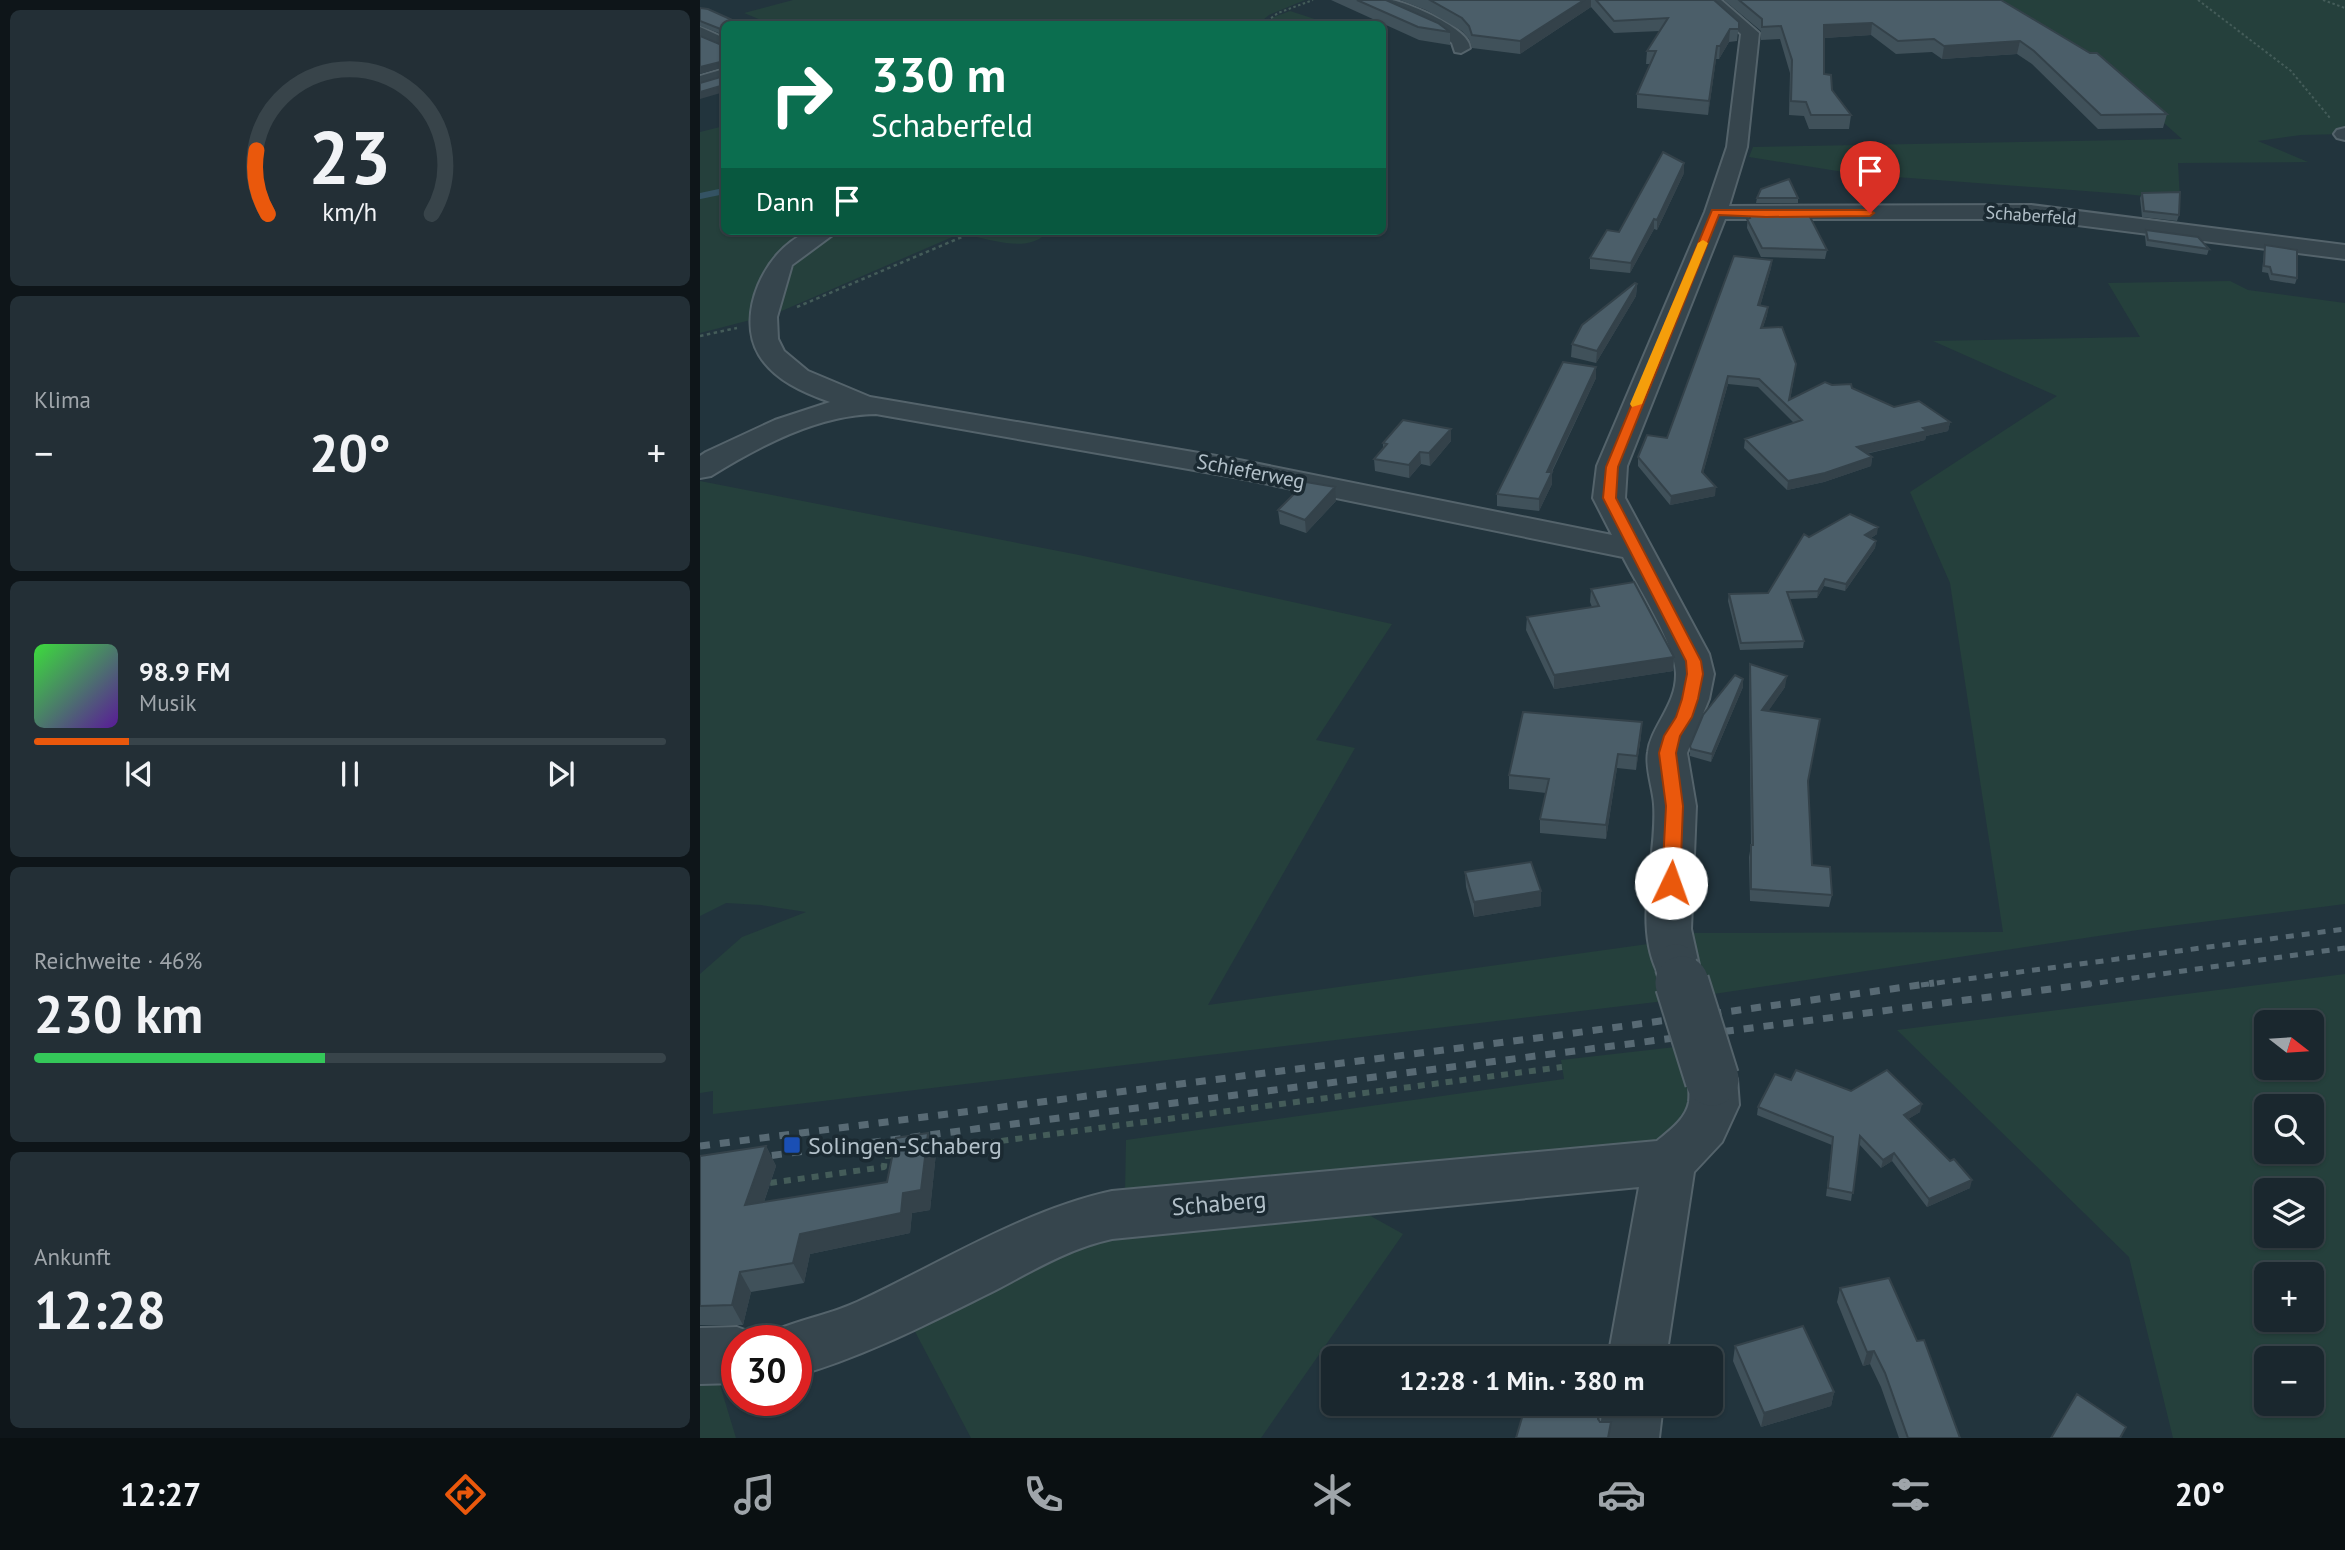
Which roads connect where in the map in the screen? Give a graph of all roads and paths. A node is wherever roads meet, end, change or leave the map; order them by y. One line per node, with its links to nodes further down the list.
1 (1313, 0): 7 (path)
2 (1378, 0): 10 (street)
3 (1712, 0): 14 (street)
4 (2198, 0): 13 (path)
5 (2323, 0): 6 (path)
6 (2345, 8)
7 (1267, 21)
8 (700, 32): 9 (street)
9 (721, 43)
10 (1461, 48)
11 (721, 76): 12 (street)
12 (700, 82)
13 (2345, 134)
14 (1716, 212): 17 (street, Schaberfeld); 22 (street)
15 (819, 235): 18 (street)
16 (966, 235): 18 (path)
17 (2345, 252)
18 (763, 324): 19 (path); 20 (street, Schieferweg)
19 (700, 336)
20 (864, 404): 21 (street, Schieferweg); 22 (street, Schieferweg)
21 (700, 469)
22 (1636, 550): 26 (street, bridge)
23 (1562, 1067): 24 (path)
24 (927, 1151)
25 (899, 1154): 27 (path)
26 (1669, 1162): 28 (street, Schaberg); 29 (street)
27 (770, 1183)
28 (812, 1344)
29 (1638, 1346)
30 (721, 1355): 31 (street)
31 (700, 1356)
32 (1632, 1416): 33 (street)
33 (1629, 1438)

